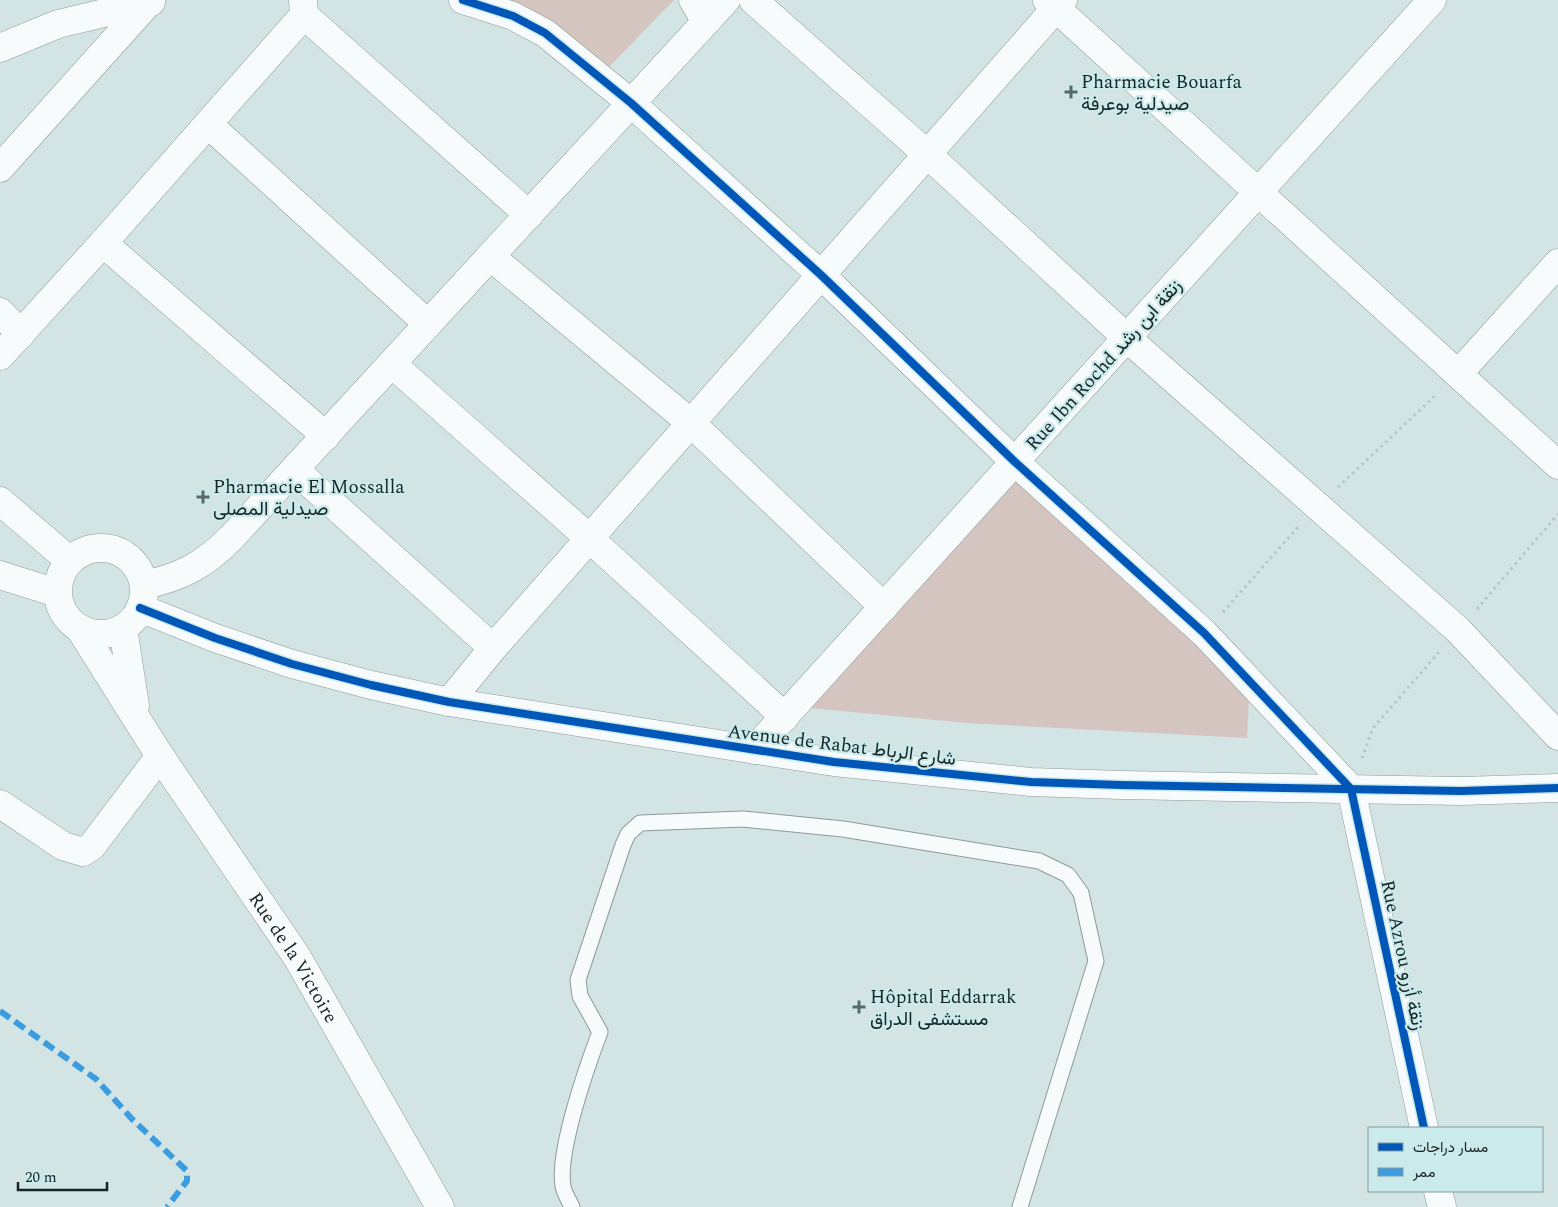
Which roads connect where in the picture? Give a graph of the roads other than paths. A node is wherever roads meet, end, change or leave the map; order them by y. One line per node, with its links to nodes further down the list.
1 (463, 0): 10 (street)
2 (726, 0): 8 (street)
3 (754, 0): 12 (street)
4 (155, 1): 9 (street); 13 (street)
5 (1055, 3): 12 (street); 14 (street)
6 (1421, 4): 14 (street, Rue Ibn Rochd زنقة ابن رشد)
7 (304, 8): 11 (street); 15 (street)
8 (700, 11): 10 (street)
9 (0, 48)
10 (631, 103): 15 (street); 19 (street)
11 (208, 125): 16 (street); 21 (street)
12 (927, 154): 19 (street); 23 (street)
13 (0, 168)
14 (1258, 192): 23 (street, Rue Ibn Rochd زنقة ابن رشد); 26 (street)
15 (529, 215): 17 (street)
16 (103, 243): 22 (street); 28 (street)
17 (490, 257): 21 (street); 27 (street)
18 (1558, 263): 26 (street)
19 (821, 275): 27 (street); 29 (street)
20 (0, 312): 22 (street)
21 (428, 324): 25 (street)
22 (21, 334): 24 (street)
23 (1127, 338): 29 (street, Rue Ibn Rochd زنقة ابن رشد); 44 (street)
24 (0, 356)
25 (392, 364): 28 (street); 33 (street)
26 (1458, 374): 30 (street)
27 (691, 423): 33 (street); 38 (street)
28 (326, 436): 31 (street)
29 (1015, 462): 38 (street, Rue Ibn Rochd زنقة ابن رشد); 48 (street)
30 (1558, 465)
31 (295, 470): 37 (street); 40 (street)
32 (0, 501): 34 (street)
33 (590, 538): 40 (street); 43 (street)
34 (70, 560): 36 (street); 37 (street)
35 (0, 575): 36 (street)
36 (57, 593): 39 (street)
37 (136, 607): 39 (street); 41 (street, Avenue de Rabat شارع الرباط); 42 (street)
38 (884, 607): 43 (street, Rue Ibn Rochd زنقة ابن رشد)
39 (80, 629): 42 (street, Rue de la Victoire)
40 (493, 648): 41 (street)
41 (449, 702): 45 (street, Avenue de Rabat شارع الرباط)
42 (137, 715): 46 (street, Rue de la Victoire)
43 (785, 717): 45 (street, Rue Ibn Rochd زنقة ابن رشد)
44 (1558, 736)
45 (754, 750): 48 (street, Avenue de Rabat شارع الرباط)
46 (160, 756): 49 (street); 52 (street, Rue de la Victoire)
47 (1558, 788): 48 (street, Avenue de Rabat شارع الرباط)
48 (1351, 789): 50 (street, Rue Azrou زنقة أزرو)
49 (0, 804)
50 (1424, 1127)
51 (1438, 1192): 55 (street)
52 (440, 1207)
53 (572, 1207): 54 (lane)
54 (1020, 1207)
55 (1442, 1207)

